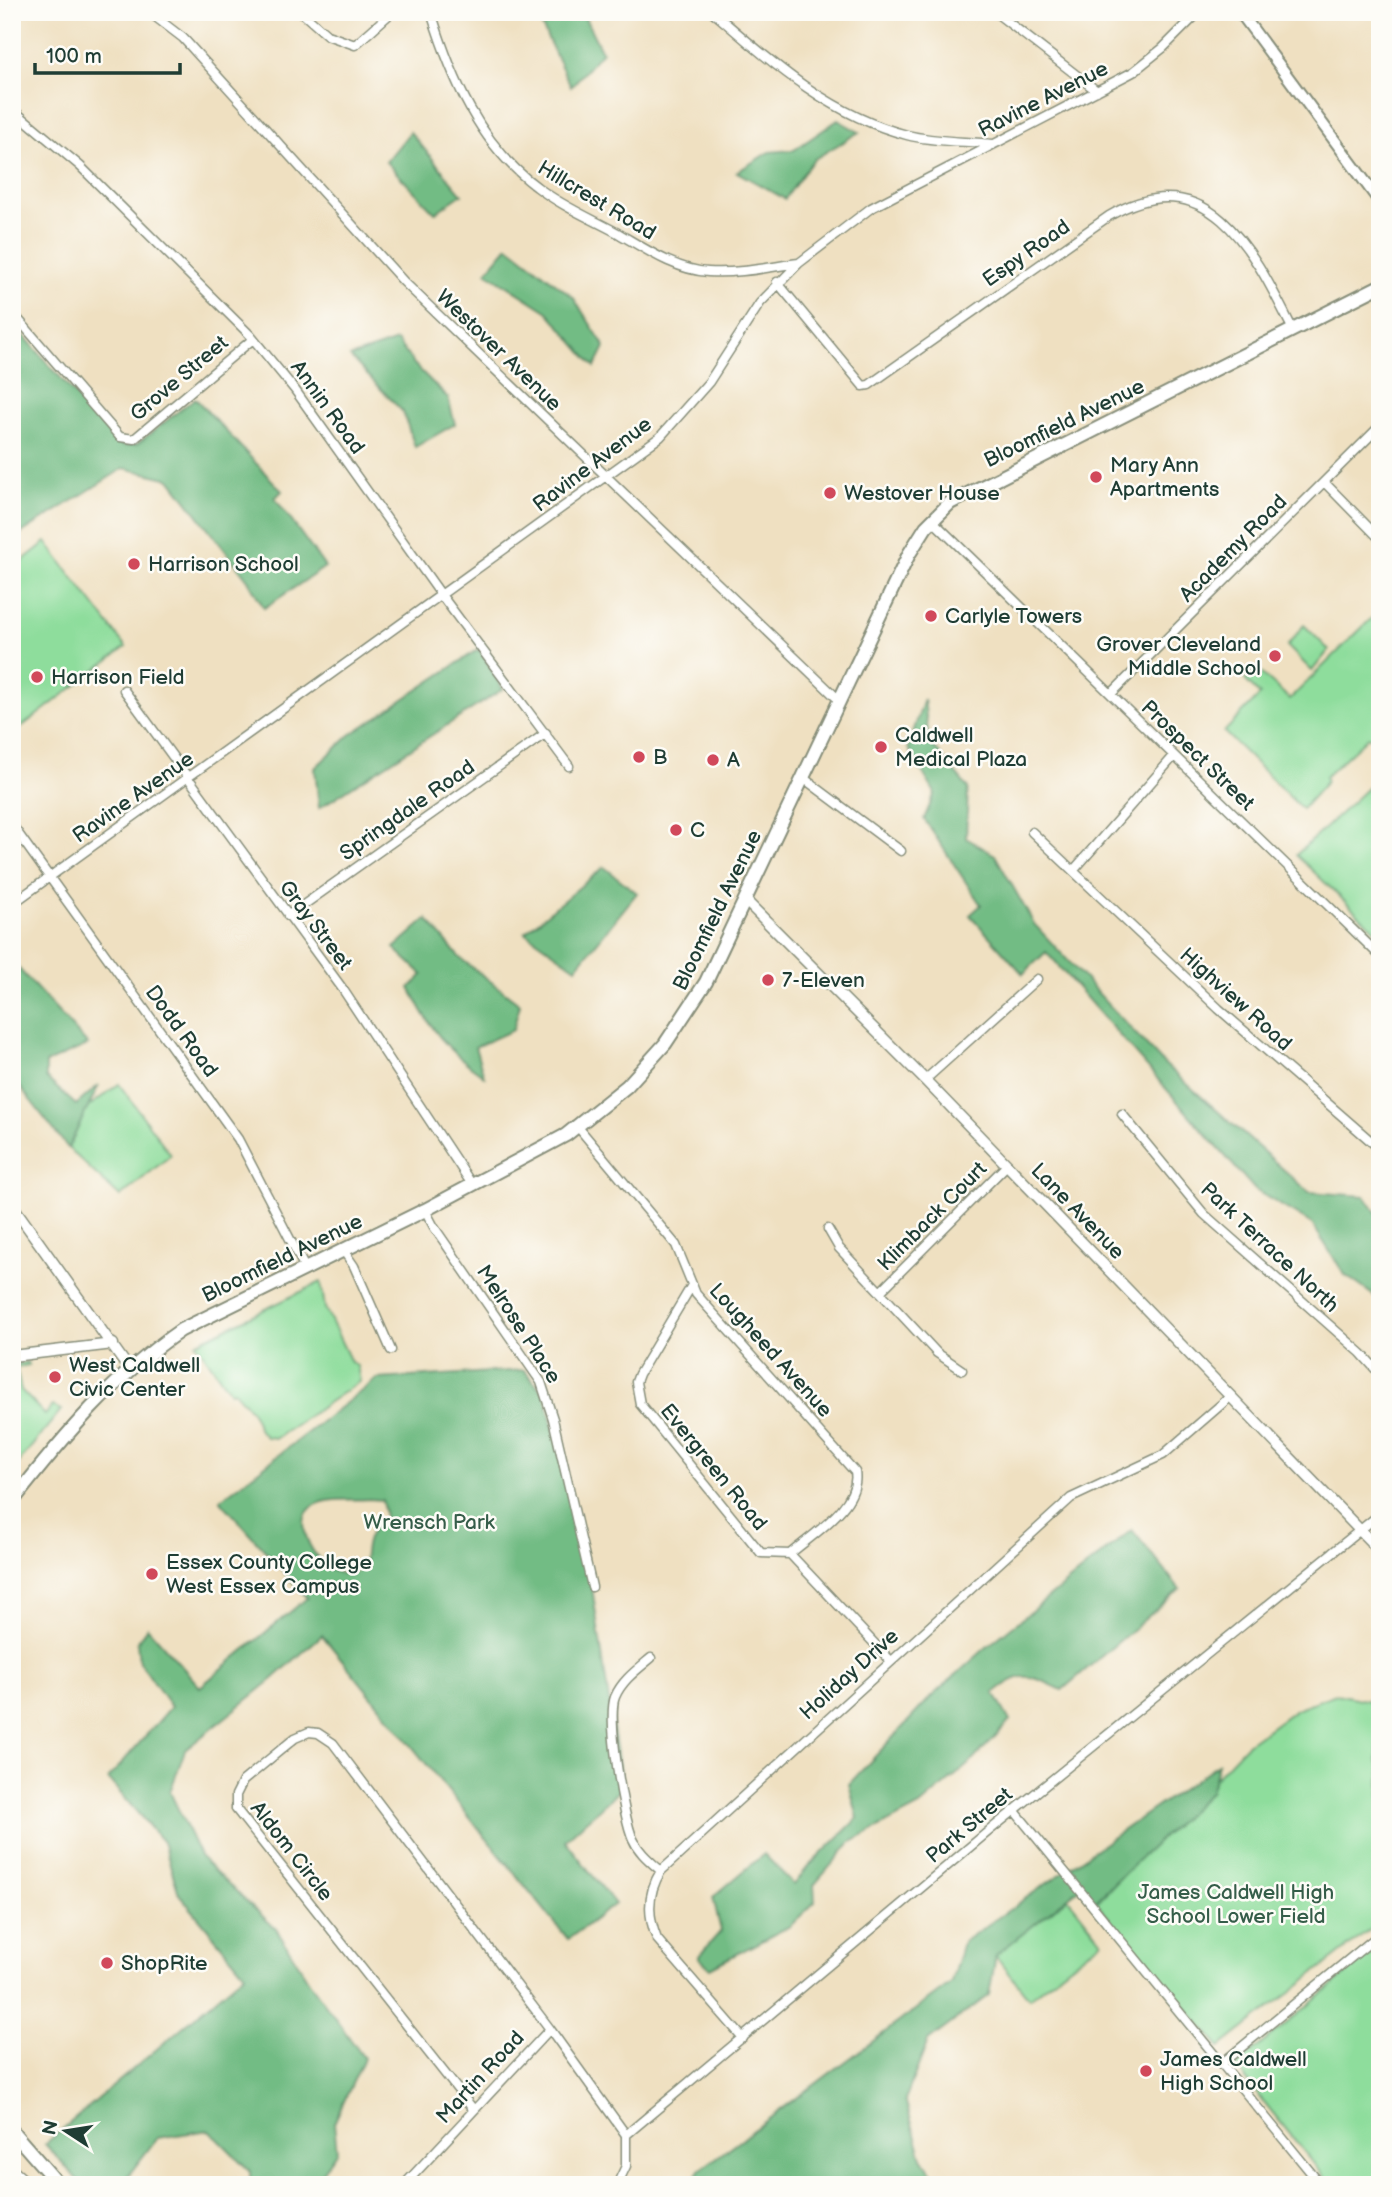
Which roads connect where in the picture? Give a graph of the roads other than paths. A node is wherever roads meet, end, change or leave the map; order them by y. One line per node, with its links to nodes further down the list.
1 (149, 12): 20 (street, Westover Avenue)
2 (301, 12): 3 (street)
3 (392, 12)
4 (430, 12): 13 (street, Hillcrest Road)
5 (713, 12): 11 (street)
6 (995, 12): 9 (street)
7 (1199, 12): 9 (street, Ravine Avenue)
8 (1241, 12): 12 (main road)
9 (1097, 91): 11 (street, Ravine Avenue)
10 (12, 109): 18 (street, Annin Road)
11 (993, 144): 13 (street, Ravine Avenue)
12 (1380, 202)
13 (799, 263): 14 (street, Ravine Avenue)
14 (777, 282): 17 (street, Espy Road); 20 (street, Ravine Avenue)
15 (1380, 286): 17 (main road, Bloomfield Avenue)
16 (12, 312): 18 (street, Grove Street)
17 (1293, 330): 22 (main road, Bloomfield Avenue)
18 (253, 339): 24 (street, Annin Road)
19 (1380, 426): 21 (street, Academy Road)
20 (605, 478): 24 (street, Ravine Avenue); 27 (street, Westover Avenue)
21 (1324, 482): 23 (street); 26 (street, Academy Road)
22 (932, 520): 26 (street, Prospect Street); 27 (main road, Bloomfield Avenue)
23 (1380, 539)
24 (442, 596): 28 (street, Annin Road); 32 (street, Ravine Avenue)
25 (124, 690): 32 (street, Gray Street)
26 (1111, 694): 29 (street, Prospect Street)
27 (839, 700): 31 (main road, Bloomfield Avenue)
28 (546, 733): 30 (street, Annin Road); 40 (street, Springdale Road)
29 (1174, 756): 36 (street); 41 (street, Prospect Street)
30 (569, 765)
31 (802, 777): 35 (street); 38 (main road, Bloomfield Avenue)
32 (187, 781): 37 (street, Ravine Avenue); 40 (street, Gray Street)
33 (12, 825): 37 (street, Dodd Road)
34 (1032, 832): 36 (street, Highview Road)
35 (901, 852)
36 (1073, 871): 46 (street, Highview Road)
37 (50, 877): 39 (street, Ravine Avenue); 53 (street, Dodd Road)
38 (745, 900): 43 (street, Lane Avenue); 45 (main road, Bloomfield Avenue)
39 (12, 904)
40 (288, 916): 48 (street, Gray Street)
41 (1380, 957)
42 (1037, 979): 43 (street)
43 (925, 1080): 47 (street, Lane Avenue)
44 (1122, 1114): 61 (street, Park Terrace North)
45 (578, 1127): 48 (main road, Bloomfield Avenue); 54 (street, Lougheed Avenue)
46 (1380, 1149)
47 (1007, 1165): 55 (street, Klimback Court); 62 (street, Lane Avenue)
48 (473, 1186): 50 (main road, Bloomfield Avenue)
49 (12, 1205): 56 (street)
50 (425, 1210): 52 (main road, Bloomfield Avenue); 68 (street, Melrose Place)
51 (828, 1228): 55 (street, Klimback Court)
52 (343, 1250): 53 (main road, Bloomfield Avenue); 57 (street)
53 (305, 1268): 59 (main road, Bloomfield Avenue)
54 (692, 1284): 67 (street, Evergreen Road); 67 (street, Lougheed Avenue)
55 (881, 1291): 60 (street, Klimback Court)
56 (113, 1344): 58 (street); 59 (street)
57 (391, 1350)
58 (12, 1356)
59 (129, 1369): 63 (main road, Bloomfield Avenue)
60 (962, 1370)
61 (1380, 1374)
62 (1231, 1396): 65 (street, Lane Avenue); 70 (street, Holiday Drive)
63 (12, 1502)
64 (1380, 1514): 65 (street, Park Street)
65 (1360, 1531): 66 (street, Lane Avenue); 71 (street, Park Street)
66 (1380, 1551)
67 (790, 1554): 70 (street)
68 (592, 1587)
69 (651, 1658): 72 (street)
70 (890, 1660): 72 (street, Holiday Drive)
71 (1014, 1810): 75 (street, Park Street); 76 (street)
72 (661, 1871): 75 (street, Holiday Drive)
73 (1380, 1934): 76 (street)
74 (550, 2029): 77 (street, Martin Road); 77 (street, Aldom Circle); 79 (street, Martin Road)
75 (744, 2038): 79 (street, Park Street)
76 (1221, 2064): 85 (street)
77 (473, 2109): 83 (street, Martin Road)
78 (12, 2131): 82 (main road)
79 (626, 2135): 84 (street)
80 (12, 2170): 81 (street)
81 (29, 2185)
82 (59, 2185)
83 (404, 2185)
84 (617, 2185)
85 (1321, 2185)

